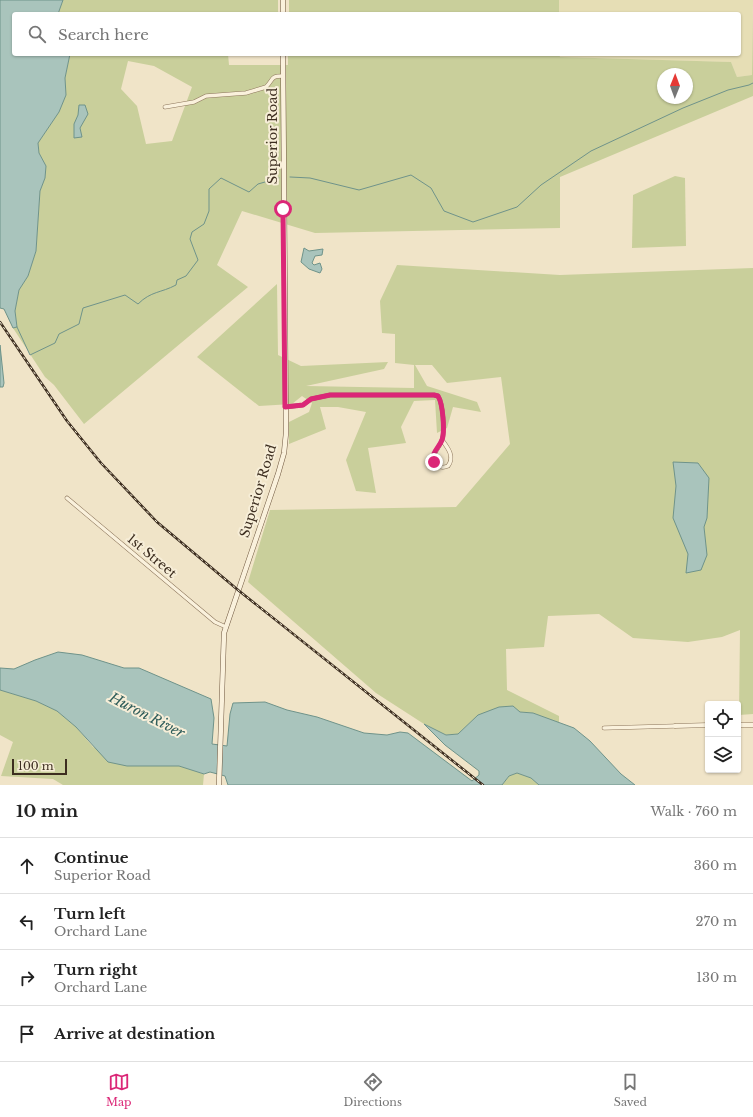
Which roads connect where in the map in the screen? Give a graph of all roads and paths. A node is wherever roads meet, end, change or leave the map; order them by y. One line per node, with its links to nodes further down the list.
1 (283, 0): 2 (main road)
2 (283, 12)
3 (283, 56): 4 (main road, Superior Road)
4 (283, 76): 5 (street); 6 (main road, Superior Road)
5 (165, 107)
6 (285, 407): 7 (street); 9 (main road, Superior Road)
7 (442, 440): 7 (street)
8 (67, 498): 9 (street, 1st Street)
9 (226, 627): 15 (main road, Superior Road)
10 (705, 725): 13 (street)
11 (741, 725): 12 (street)
12 (753, 725)
13 (676, 726): 14 (street)
14 (604, 728)
15 (219, 785)

